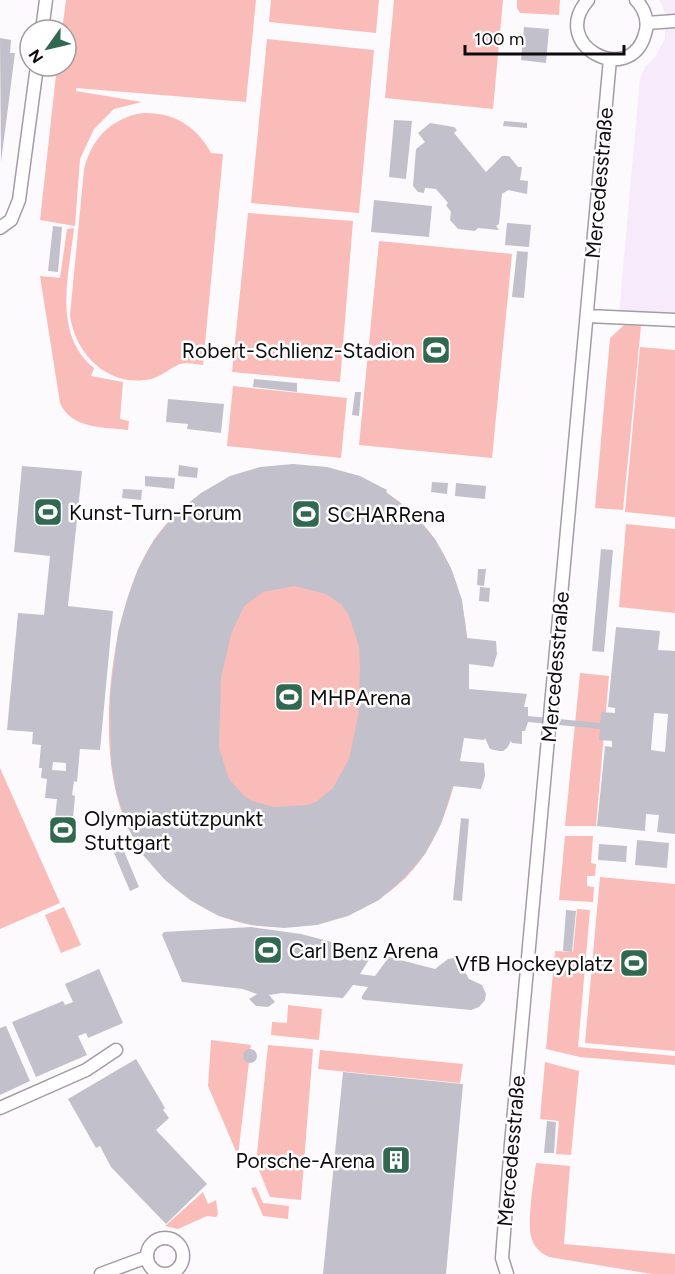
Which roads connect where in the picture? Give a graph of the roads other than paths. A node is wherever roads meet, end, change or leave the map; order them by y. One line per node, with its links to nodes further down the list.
1 (46, 0): 4 (street)
2 (588, 0): 7 (street)
3 (636, 0): 6 (street)
4 (44, 18)
5 (675, 21): 6 (street)
6 (647, 23): 7 (street)
7 (610, 59): 10 (street, Mercedesstraße)
8 (35, 78): 9 (street)
9 (0, 228)
10 (586, 316): 11 (street); 17 (street, Mercedesstraße)
11 (675, 320)
12 (116, 1050): 13 (street)
13 (0, 1108)
14 (147, 1257): 15 (street); 15 (street); 16 (street)
15 (172, 1273)
16 (101, 1274)
17 (507, 1274)

